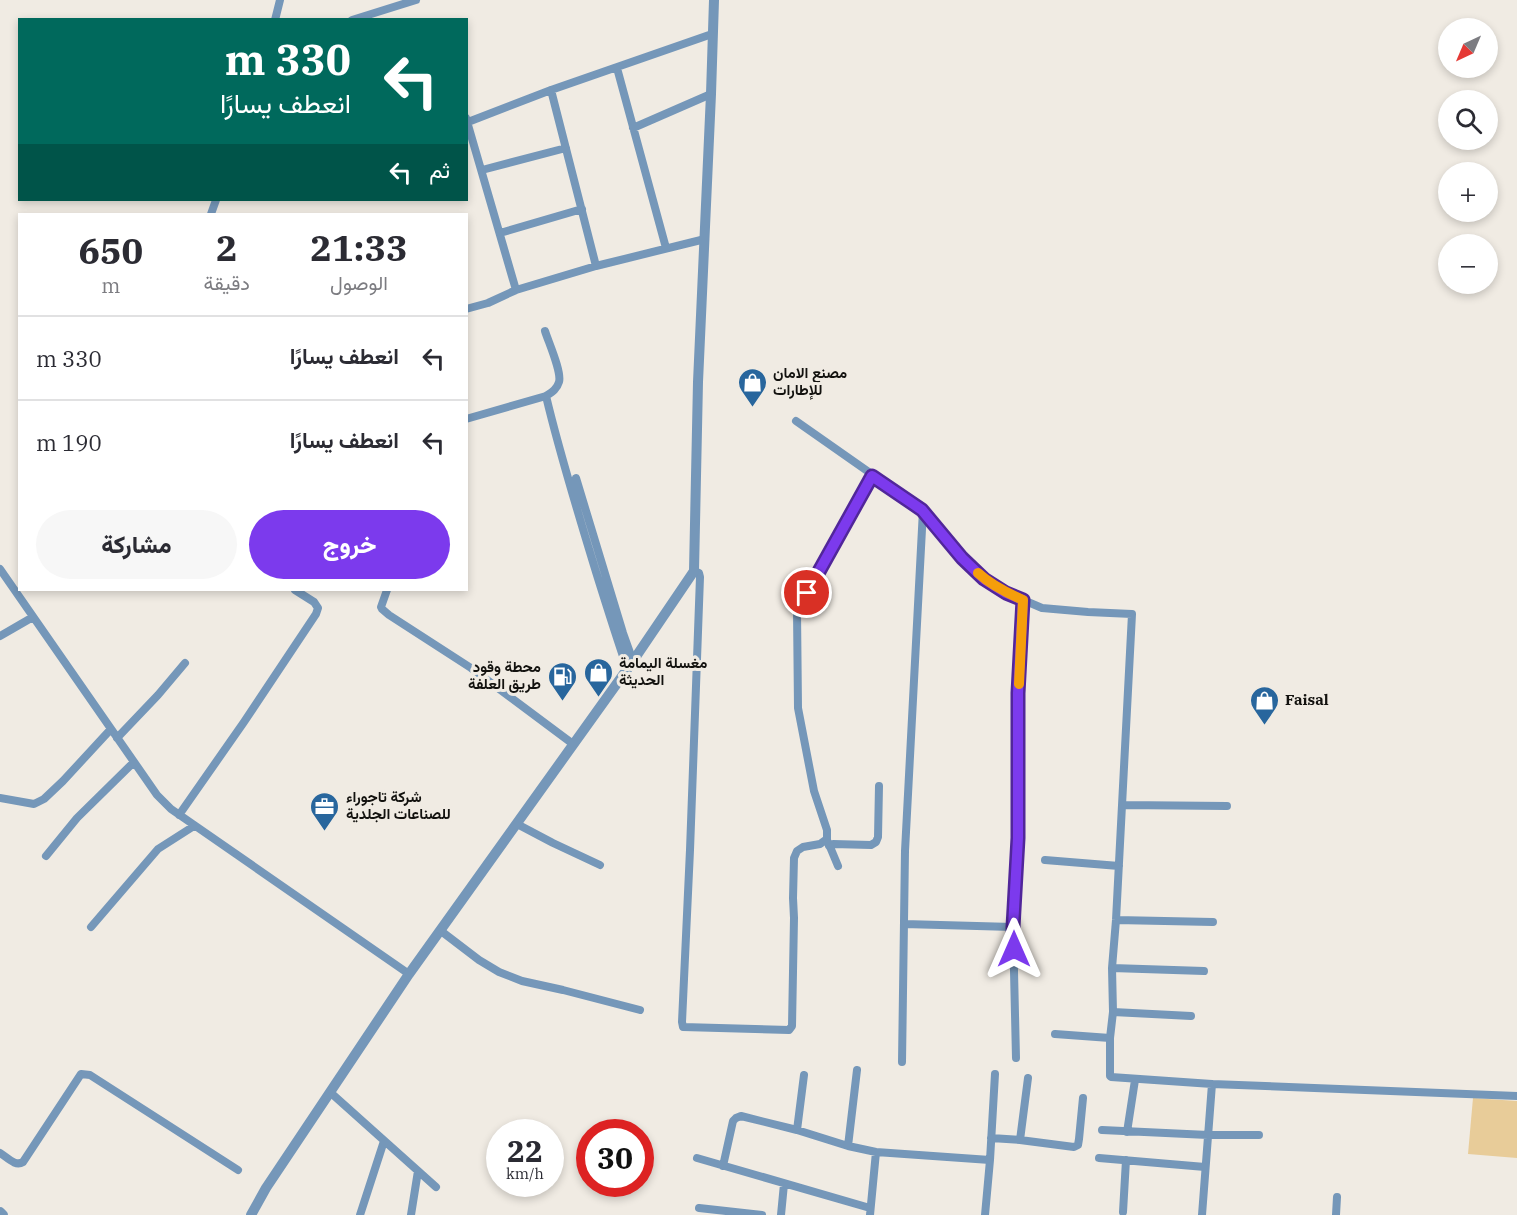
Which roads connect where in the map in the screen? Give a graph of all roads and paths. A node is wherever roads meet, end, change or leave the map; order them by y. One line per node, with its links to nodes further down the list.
1 (280, 0): 4 (street)
2 (416, 0): 5 (street)
3 (714, 0): 6 (street)
4 (276, 18)
5 (358, 18)
6 (712, 34): 7 (street); 9 (street)
7 (617, 68): 8 (street); 12 (street)
8 (551, 90): 10 (street); 13 (street)
9 (711, 94): 12 (street); 17 (street)
10 (468, 120)
11 (468, 123): 14 (street)
12 (633, 128): 18 (street)
13 (566, 148): 14 (street); 15 (street)
14 (482, 170): 16 (street)
15 (582, 209): 16 (street); 19 (street)
16 (500, 232): 20 (street)
17 (705, 239): 18 (street); 30 (street)
18 (666, 248): 19 (street)
19 (597, 266): 20 (street)
20 (516, 290): 21 (street)
21 (468, 308)
22 (545, 331): 23 (street)
23 (546, 396): 24 (street); 37 (street)
24 (468, 418)
25 (796, 421): 26 (street)
26 (872, 476): 28 (street); 49 (street)
27 (576, 478): 37 (street)
28 (922, 510): 33 (street); 57 (street)
29 (0, 569): 34 (street)
30 (694, 571): 37 (street); 49 (street)
31 (297, 591): 46 (street)
32 (387, 591): 40 (street)
33 (1023, 600): 44 (street); 59 (street)
34 (33, 617): 35 (street); 38 (street)
35 (0, 636)
36 (185, 663): 39 (street)
37 (630, 664): 40 (street)
38 (111, 729): 39 (street); 43 (street)
39 (117, 738): 41 (street)
40 (573, 744): 47 (street)
41 (134, 762): 46 (street); 50 (street)
42 (879, 786): 49 (street)
43 (0, 798)
44 (1122, 805): 45 (street); 54 (street)
45 (1227, 806)
46 (179, 815): 48 (street)
47 (517, 824): 52 (street); 60 (street)
48 (194, 826): 58 (street); 63 (street)
49 (828, 842): 53 (street)
50 (46, 856)
51 (1046, 860): 54 (street)
52 (600, 864)
53 (838, 866)
54 (1119, 866): 55 (street)
55 (1116, 920): 56 (street); 61 (street)
56 (1213, 922)
57 (904, 924): 59 (street); 70 (street)
58 (91, 927)
59 (1013, 927): 69 (street)
60 (441, 931): 63 (street); 64 (street)
61 (1112, 968): 62 (street); 65 (street)
62 (1204, 971)
63 (409, 974): 77 (street)
64 (640, 1010)
65 (1113, 1012): 66 (street); 68 (street)
66 (1191, 1016)
67 (1055, 1034): 68 (street)
68 (1110, 1038): 75 (street)
69 (1016, 1058)
70 (902, 1062)
71 (857, 1070): 88 (street)
72 (995, 1074): 85 (street)
73 (804, 1075): 80 (street)
74 (1028, 1078): 86 (street)
75 (1134, 1080): 76 (street); 82 (street)
76 (1212, 1084): 78 (street); 83 (street)
77 (330, 1093): 87 (street); 105 (street)
78 (1517, 1096)
79 (1083, 1098): 86 (street)
80 (797, 1130): 88 (street); 95 (street)
81 (1102, 1130): 82 (street)
82 (1127, 1132): 83 (street)
83 (1208, 1135): 84 (street); 96 (street)
84 (1259, 1135)
85 (991, 1138): 86 (street); 93 (street)
86 (1020, 1140)
87 (384, 1141): 98 (street); 106 (street)
88 (848, 1146): 89 (street)
89 (876, 1152): 93 (street); 103 (street)
90 (0, 1153): 97 (street)
91 (697, 1158): 95 (street)
92 (1099, 1158): 94 (street)
93 (990, 1160): 110 (street)
94 (1126, 1160): 96 (street); 104 (street)
95 (723, 1166): 99 (street)
96 (1205, 1167): 111 (street)
97 (238, 1170)
98 (418, 1171): 100 (street); 107 (street)
99 (784, 1184): 103 (street); 109 (street)
100 (436, 1187)
101 (1337, 1197): 112 (street)
102 (699, 1208): 108 (street)
103 (870, 1211)
104 (1123, 1212)
105 (251, 1215)
106 (360, 1215)
107 (411, 1215)
108 (762, 1215)
109 (781, 1215)
110 (985, 1215)
111 (1202, 1215)
112 (1336, 1215)

